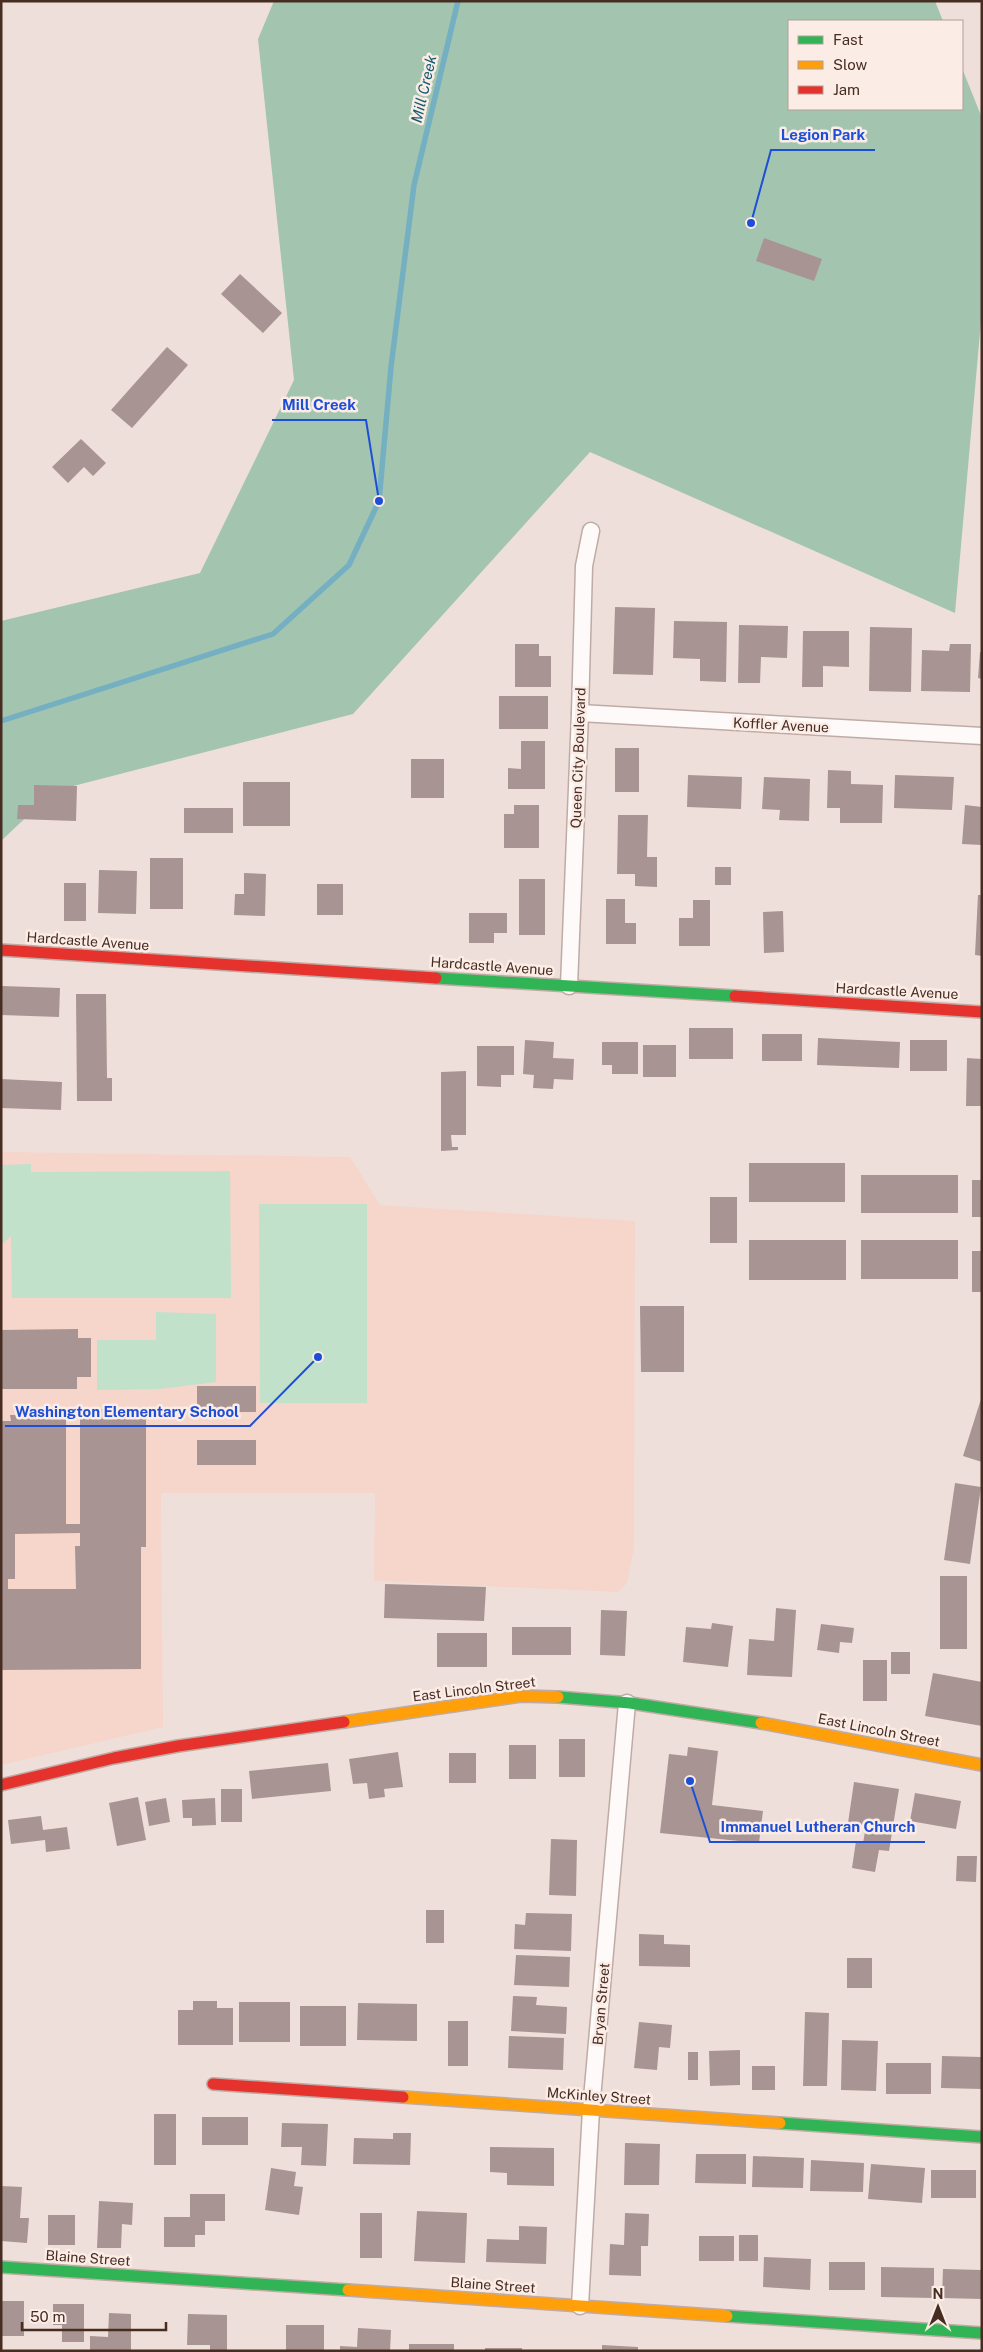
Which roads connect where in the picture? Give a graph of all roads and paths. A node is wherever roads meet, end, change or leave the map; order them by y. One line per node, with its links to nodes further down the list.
1 (591, 531): 2 (street, Queen City Boulevard)
2 (580, 713): 3 (street, Koffler Avenue); 5 (street, Queen City Boulevard)
3 (982, 736)
4 (1, 950): 5 (street, Hardcastle Avenue)
5 (569, 986): 6 (street, Hardcastle Avenue)
6 (982, 1012)
7 (627, 1703): 8 (street, East Lincoln Street); 9 (street, East Lincoln Street); 11 (street, Bryan Street)
8 (982, 1765)
9 (1, 1785)
10 (213, 2084): 11 (street, McKinley Street)
11 (592, 2110): 12 (street, McKinley Street); 14 (street, Bryan Street)
12 (982, 2138)
13 (1, 2267): 14 (street, Blaine Street)
14 (580, 2306): 15 (street, Blaine Street)
15 (982, 2333)

